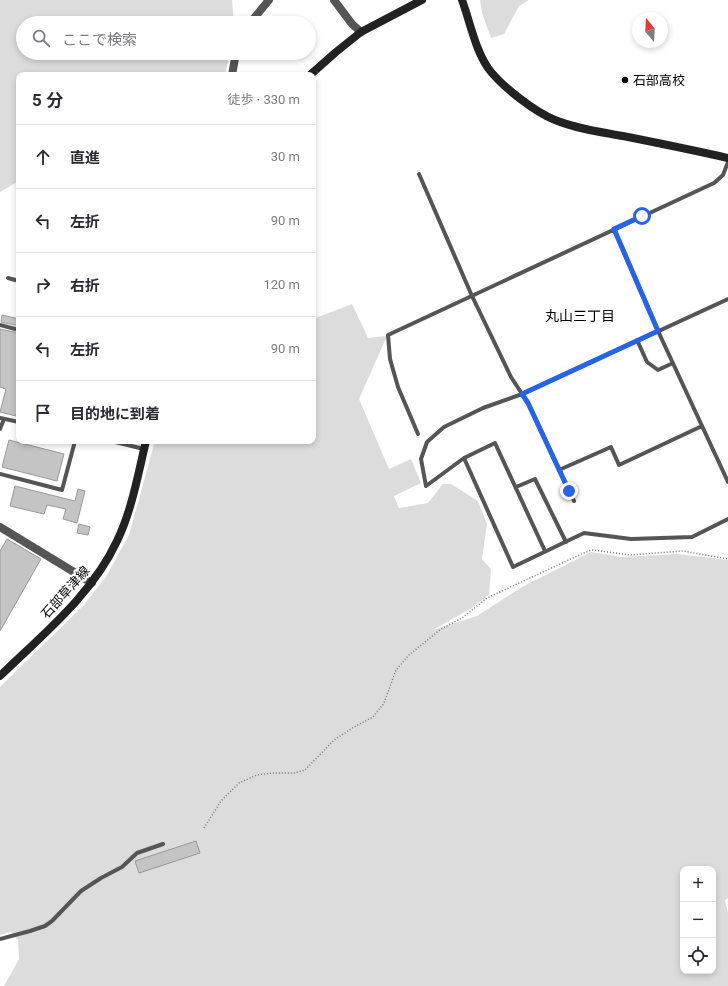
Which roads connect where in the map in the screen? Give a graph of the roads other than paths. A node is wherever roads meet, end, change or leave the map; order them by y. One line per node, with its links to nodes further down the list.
1 (269, 0): 5 (street)
2 (334, 0): 6 (street)
3 (422, 0): 6 (main road)
4 (462, 0): 10 (main road)
5 (256, 16)
6 (361, 32): 9 (main road)
7 (235, 60): 8 (street)
8 (233, 72)
9 (313, 72)
10 (728, 158)
11 (728, 162): 13 (lane)
12 (419, 174): 16 (lane)
13 (614, 229): 16 (lane); 20 (lane)
14 (8, 278): 15 (lane)
15 (16, 280)
16 (472, 296): 23 (lane); 28 (lane)
17 (728, 299): 20 (lane)
18 (0, 325): 19 (lane)
19 (16, 329)
20 (658, 331): 21 (lane); 22 (lane)
21 (637, 340): 22 (lane); 23 (lane)
22 (673, 363): 26 (lane)
23 (522, 394): 31 (lane); 32 (lane)
24 (2, 419): 25 (lane); 27 (lane)
25 (16, 421)
26 (702, 426): 32 (lane); 34 (lane)
27 (0, 429)
28 (418, 434)
29 (74, 444): 33 (lane)
30 (145, 445): 41 (main road, 石部草津線)
31 (464, 458): 35 (lane); 40 (lane)
32 (559, 470): 36 (lane)
33 (0, 474)
34 (728, 482)
35 (516, 487): 39 (lane); 40 (lane)
36 (574, 501)
37 (728, 519): 39 (lane)
38 (0, 527): 41 (street)
39 (566, 542): 40 (lane)
40 (546, 551)
41 (92, 583): 42 (main road, 石部草津線)
42 (0, 676)
43 (163, 844): 44 (lane)
44 (0, 939)

